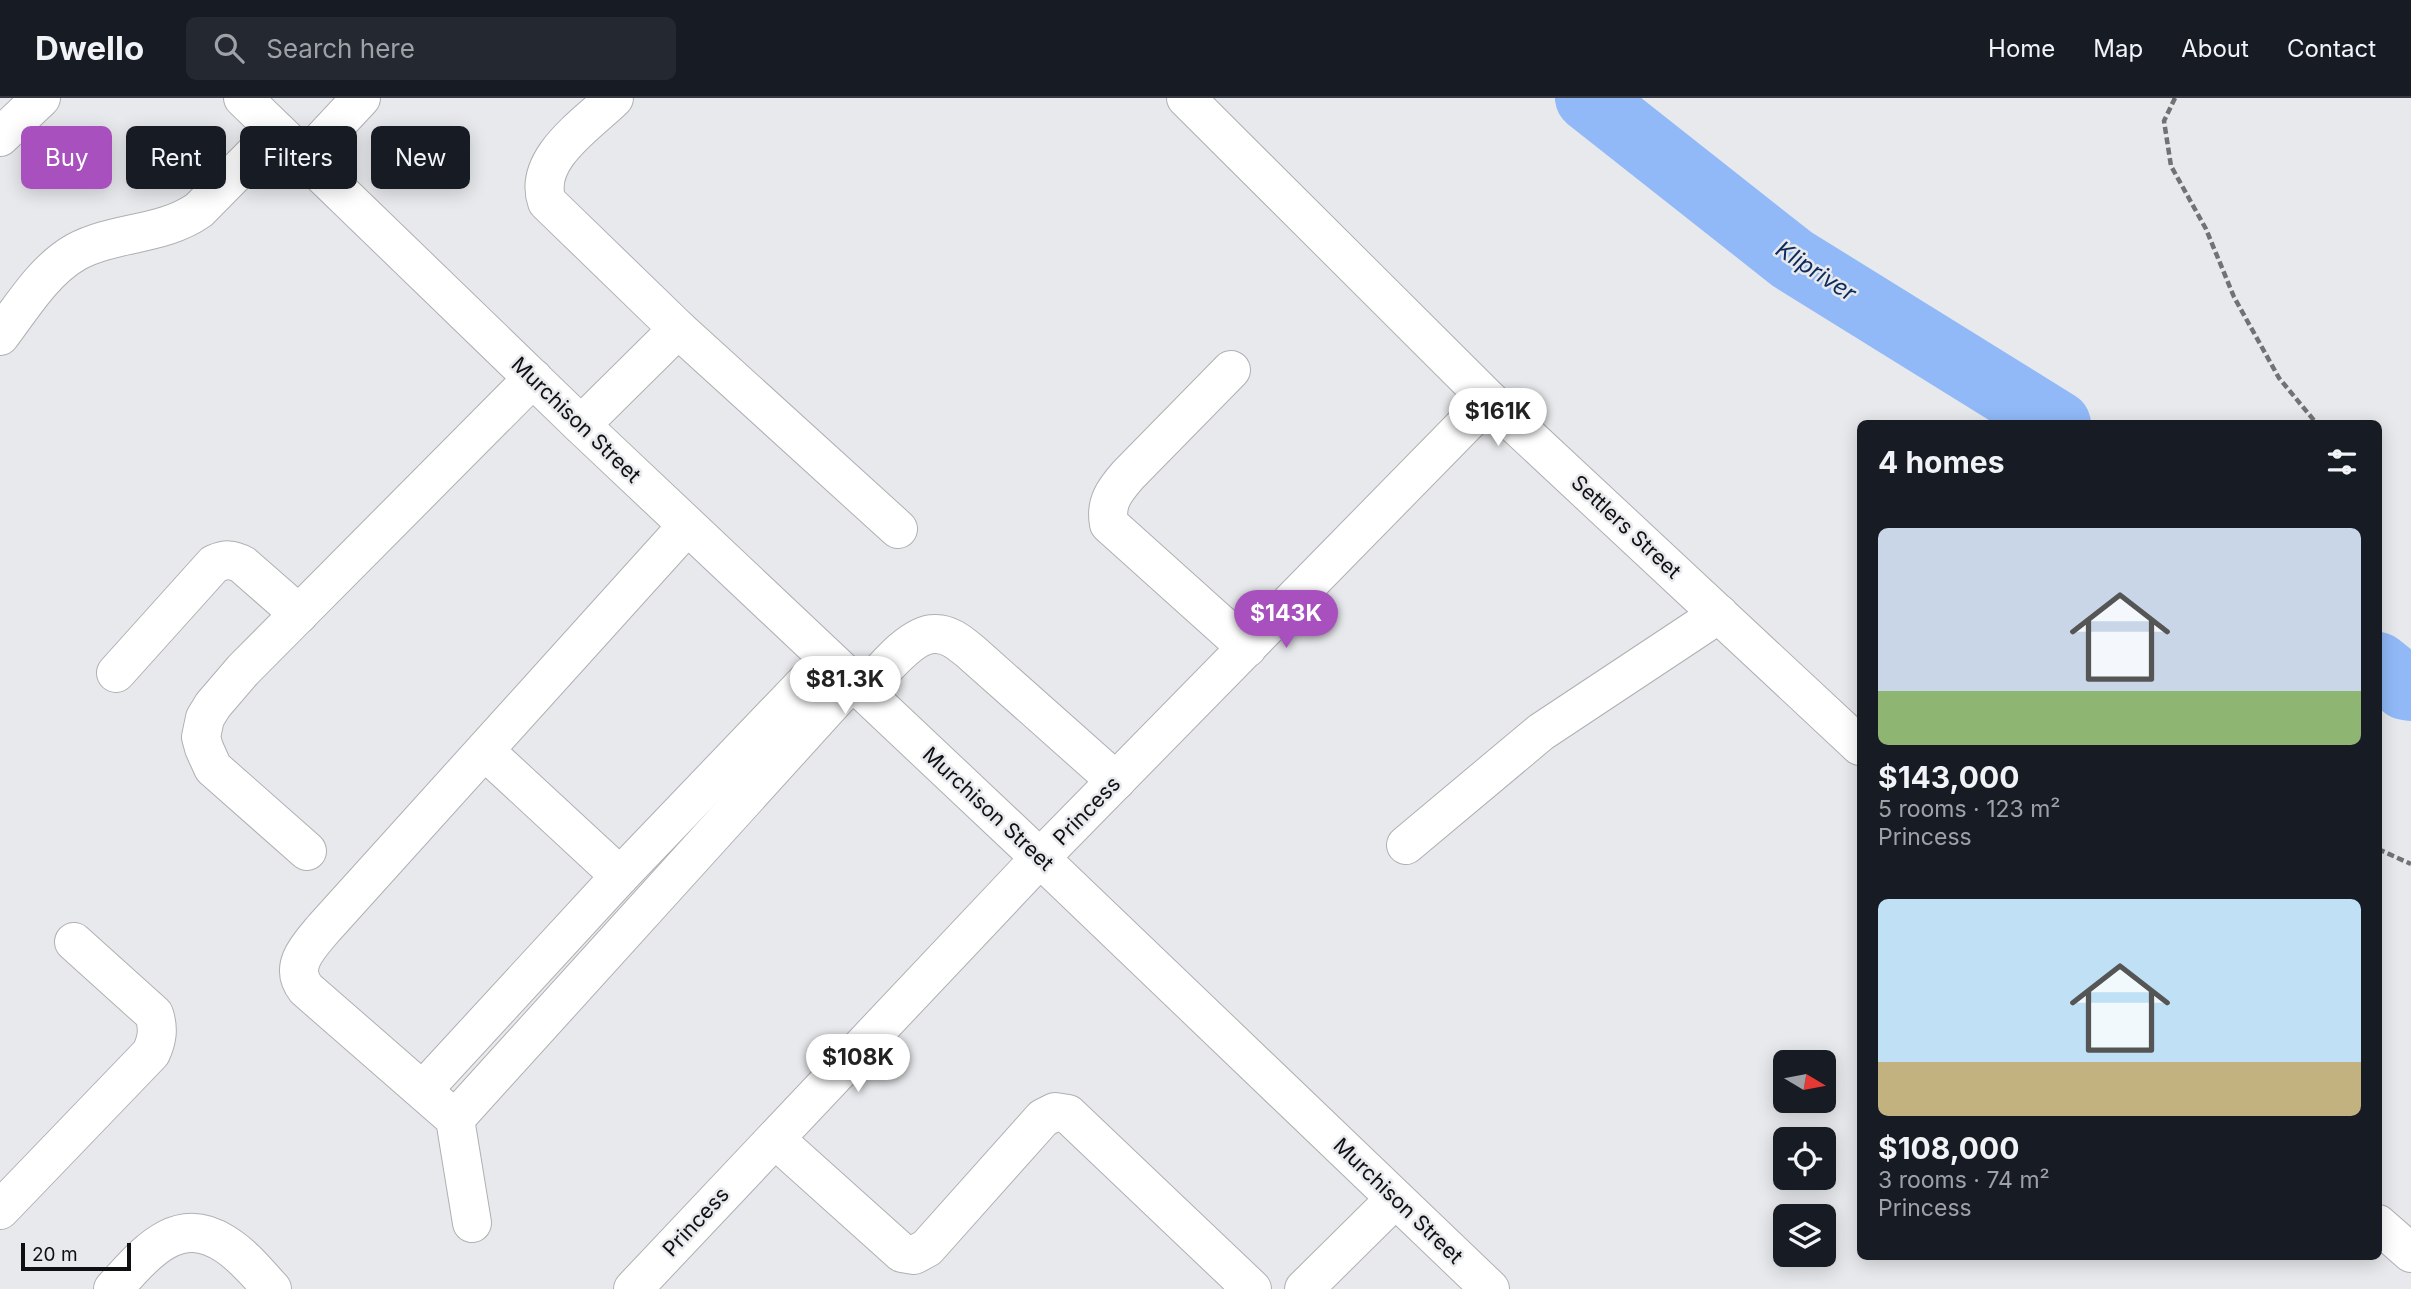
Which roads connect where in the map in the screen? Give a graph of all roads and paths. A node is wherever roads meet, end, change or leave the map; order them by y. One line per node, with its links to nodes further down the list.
1 (41, 98): 9 (street)
2 (243, 98): 7 (street, Murchison Street)
3 (361, 98): 8 (street)
4 (614, 98): 12 (street)
5 (1186, 98): 16 (street, Settlers Street)
6 (2175, 98): 17 (path)
7 (272, 126)
8 (335, 126)
9 (0, 137)
10 (240, 168): 13 (street)
11 (339, 189): 15 (street, Murchison Street)
12 (678, 330): 18 (street); 20 (street)
13 (0, 336)
14 (1231, 370): 23 (street)
15 (533, 379): 18 (street, Murchison Street); 21 (street)
16 (1489, 400): 22 (street, Settlers Street); 23 (street, Princess)
17 (2314, 420)
18 (581, 425): 19 (street, Murchison Street)
19 (687, 526): 25 (street, Murchison Street); 27 (street)
20 (898, 529)
21 (299, 614): 24 (street); 30 (street)
22 (1719, 614): 26 (street, Settlers Street); 29 (street)
23 (1247, 648): 28 (street, Princess)
24 (116, 673)
25 (848, 677): 28 (street); 32 (street, Murchison Street); 34 (street); 37 (street)
26 (1857, 743)
27 (485, 751): 34 (street); 36 (street)
28 (1116, 781): 32 (street, Princess)
29 (1406, 845)
30 (307, 851)
31 (2382, 851): 33 (path)
32 (1040, 858): 38 (street, Princess); 39 (street, Murchison Street)
33 (2411, 864)
34 (620, 876): 36 (street)
35 (74, 942): 40 (street)
36 (423, 1090): 37 (street)
37 (455, 1119): 41 (street)
38 (775, 1139): 47 (street, Princess); 48 (street)
39 (1395, 1199): 44 (street); 49 (street, Murchison Street)
40 (0, 1210)
41 (472, 1223)
42 (2382, 1228): 43 (street)
43 (2411, 1253)
44 (1322, 1283)
45 (113, 1289): 46 (street)
46 (272, 1289)
47 (633, 1289)
48 (1252, 1289)
49 (1490, 1289)

